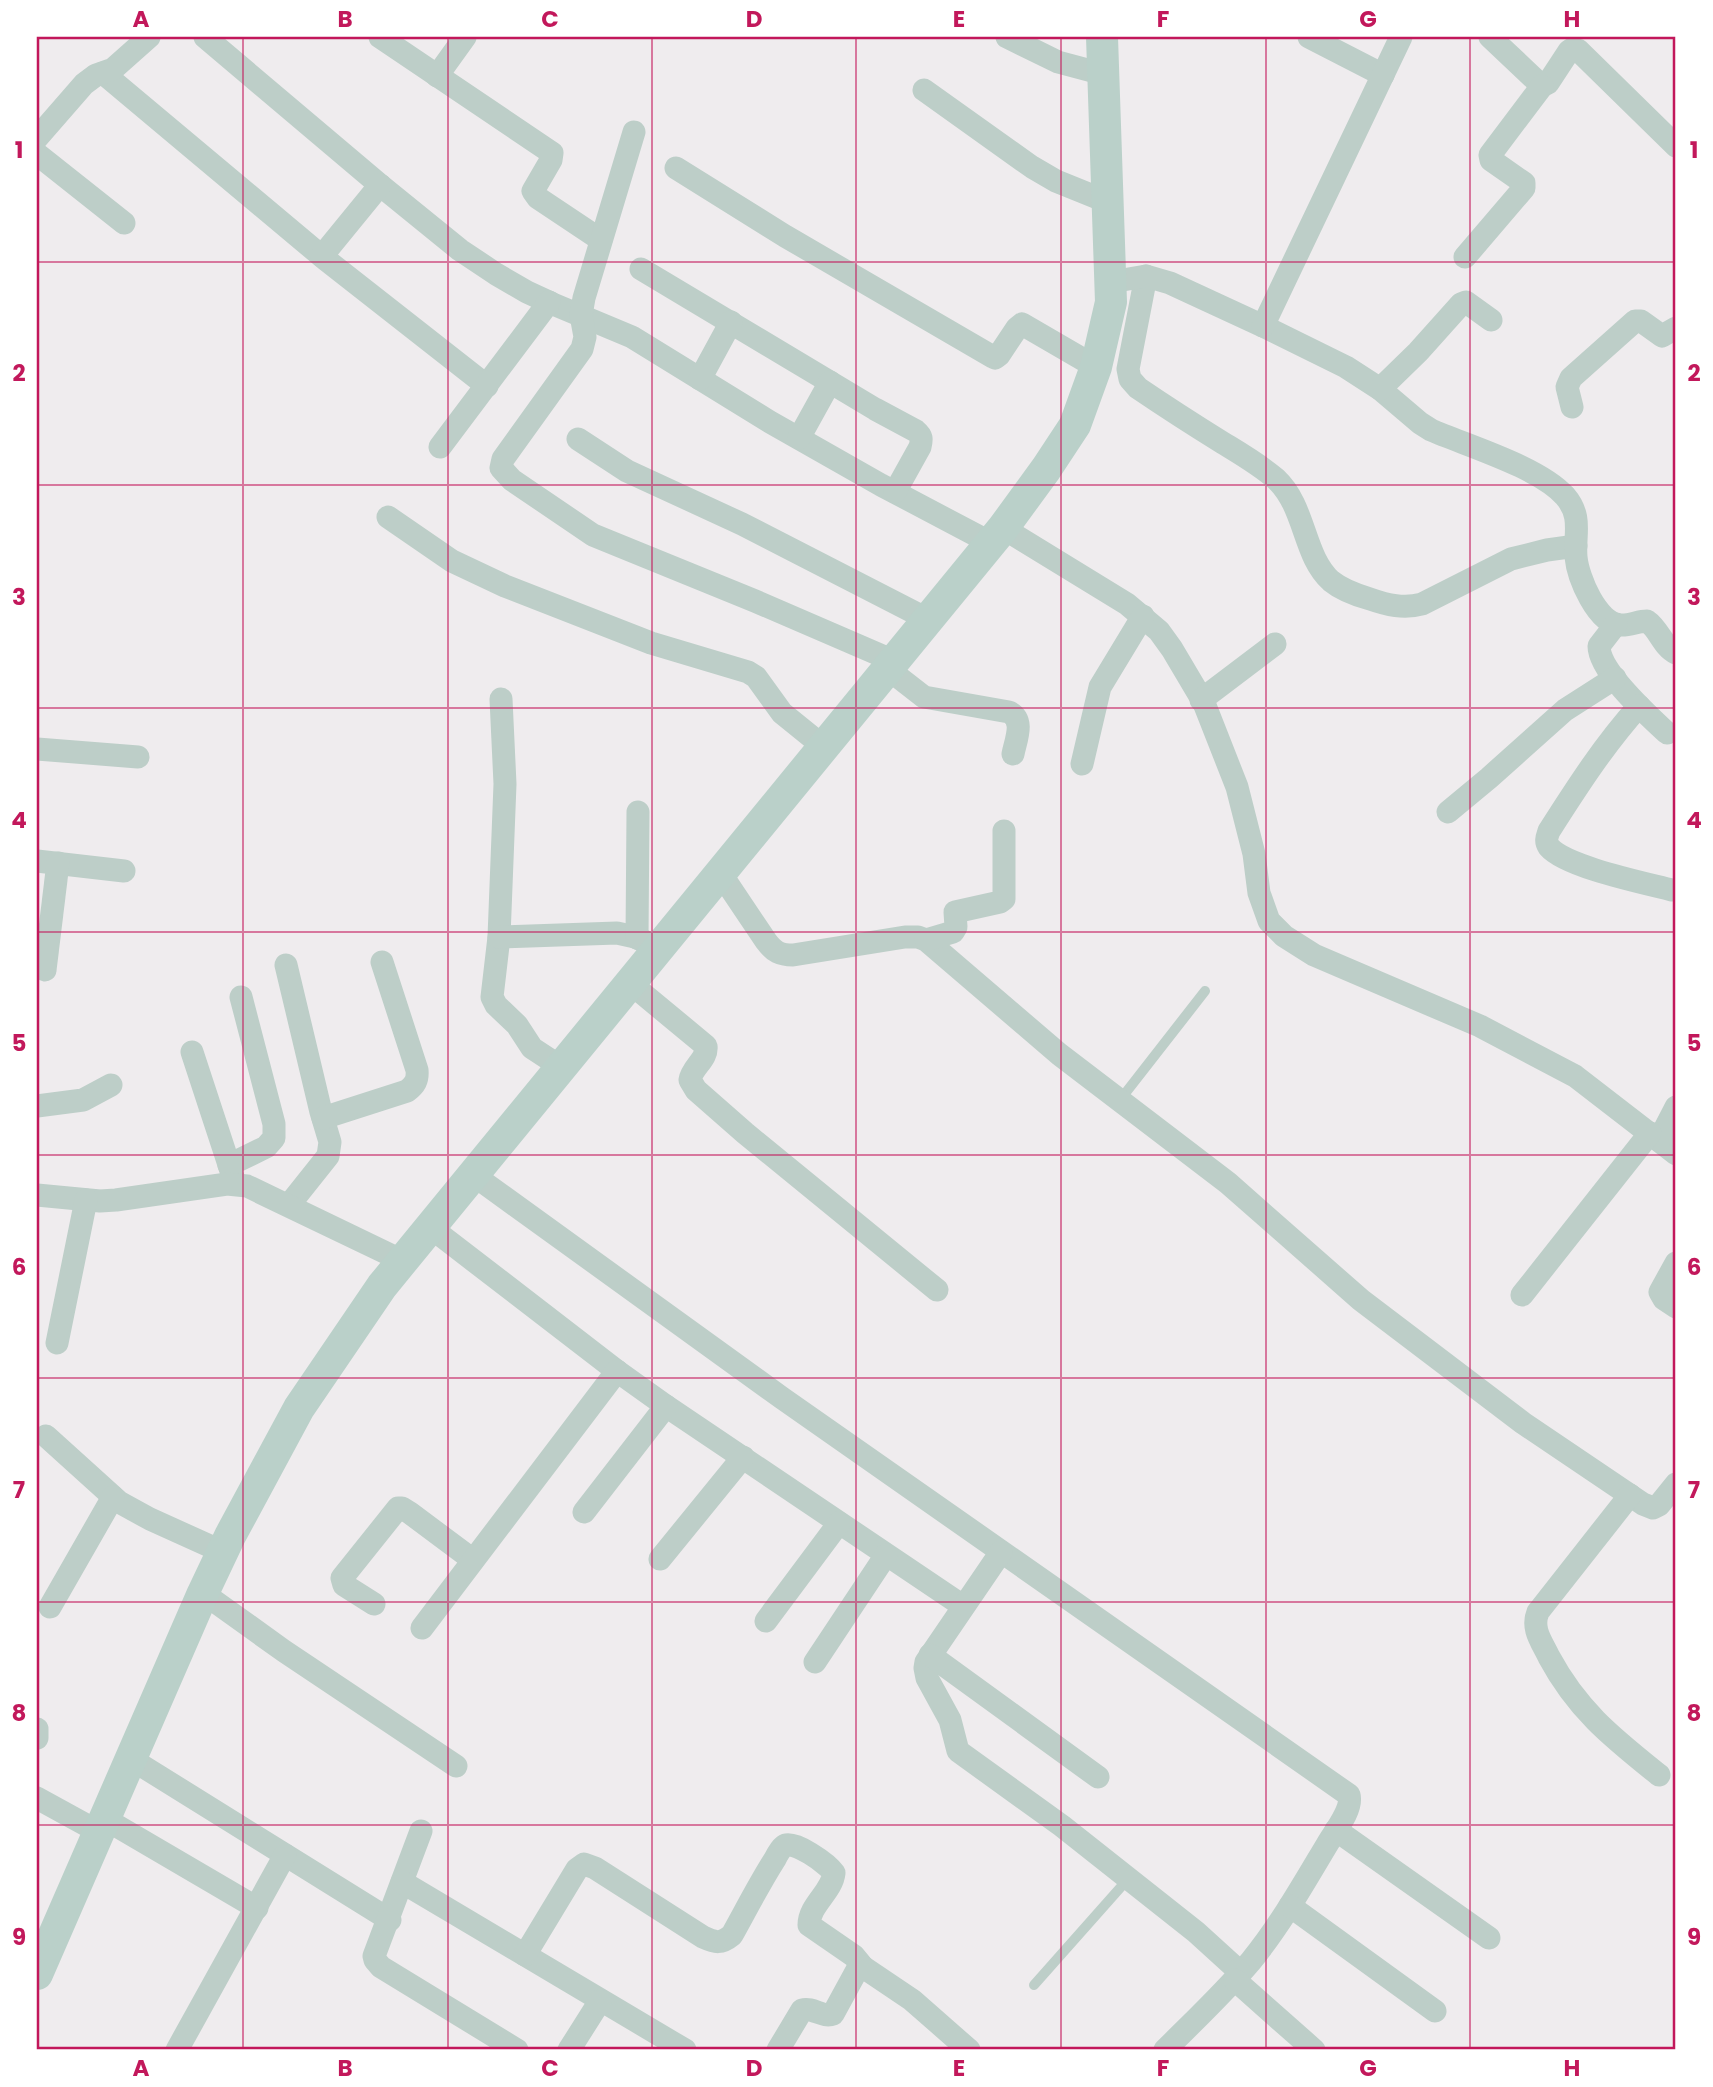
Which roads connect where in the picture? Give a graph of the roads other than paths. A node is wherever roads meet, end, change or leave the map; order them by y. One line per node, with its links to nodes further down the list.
1 (149, 37): 10 (street)
2 (205, 37): 21 (street)
3 (380, 37): 13 (street)
4 (465, 37): 13 (street)
5 (1007, 37): 11 (street)
6 (1102, 37): 11 (street)
7 (1309, 37): 12 (street)
8 (1401, 37): 12 (street)
9 (1490, 37): 14 (street)
10 (103, 73): 17 (street); 25 (street)
11 (1103, 74): 22 (street)
12 (1383, 75): 33 (street)
13 (437, 76): 24 (street)
14 (1542, 86): 18 (street); 26 (street)
15 (924, 90): 22 (street)
16 (634, 132): 24 (street)
17 (37, 138)
18 (1676, 146)
19 (37, 154): 23 (street)
20 (676, 169): 35 (street)
21 (380, 185): 25 (street); 29 (street)
22 (1108, 202): 28 (street)
23 (124, 223)
24 (601, 240): 30 (street)
25 (322, 256): 38 (street)
26 (1465, 257)
27 (641, 269): 32 (street)
28 (1128, 279): 33 (street); 35 (street); 47 (street)
29 (549, 302): 30 (street); 38 (street)
30 (584, 317): 36 (street); 53 (street)
31 (1491, 320): 39 (street)
32 (732, 322): 36 (street); 37 (street)
33 (1263, 326): 39 (street)
34 (1676, 328): 40 (street)
35 (1096, 367): 46 (street)
36 (700, 379): 41 (street)
37 (830, 382): 41 (street); 44 (street)
38 (486, 386): 43 (street)
39 (1380, 389): 47 (street)
40 (1572, 407)
41 (799, 438): 44 (street)
42 (578, 439): 49 (street)
43 (440, 447)
44 (895, 492): 46 (street)
45 (388, 517): 59 (street)
46 (1006, 535): 48 (street); 49 (street)
47 (1576, 546): 50 (street)
48 (1143, 616): 56 (street); 63 (street)
49 (927, 619): 53 (street)
50 (1616, 624): 52 (street); 54 (street)
51 (1275, 644): 56 (street)
52 (1676, 653)
53 (897, 673): 59 (street); 61 (street)
54 (1615, 678): 57 (street); 65 (street)
55 (501, 699): 71 (street)
56 (1201, 700): 87 (street)
57 (1639, 706): 58 (street); 70 (street)
58 (1667, 733)
59 (824, 747): 69 (street)
60 (37, 749): 62 (street)
61 (1013, 754)
62 (138, 757)
63 (1082, 764)
64 (638, 812): 73 (street)
65 (1448, 812)
66 (1004, 831): 72 (street)
67 (47, 862): 68 (street); 76 (street)
68 (124, 871)
69 (727, 883): 72 (street); 73 (street)
70 (1672, 890)
71 (499, 937): 73 (street); 81 (street)
72 (926, 940): 83 (street)
73 (648, 943): 77 (street)
74 (382, 962): 86 (street)
75 (286, 965): 86 (street)
76 (45, 970)
77 (640, 991): 81 (street); 96 (street)
78 (1205, 991): 83 (lane)
79 (240, 997): 88 (street)
80 (192, 1052): 88 (street)
81 (561, 1068): 89 (street)
82 (111, 1086): 84 (street)
83 (1120, 1100): 105 (street)
84 (37, 1106)
85 (1676, 1107): 87 (street)
86 (323, 1118): 92 (street)
87 (1662, 1142): 97 (street)
88 (232, 1174): 91 (street); 92 (street)
89 (485, 1184): 93 (street); 110 (street)
90 (37, 1195): 91 (street)
91 (86, 1200): 99 (street)
92 (289, 1205): 94 (street)
93 (442, 1237): 94 (street); 100 (street)
94 (403, 1261): 109 (street)
95 (1676, 1263): 98 (street)
96 (937, 1290)
97 (1522, 1295)
98 (1676, 1307)
99 (57, 1343)
100 (617, 1371): 101 (street); 113 (street)
101 (666, 1406): 103 (street); 107 (street)
102 (46, 1436): 106 (street)
103 (743, 1457): 108 (street); 112 (street)
104 (1676, 1484): 105 (street)
105 (1630, 1495): 126 (street)
106 (113, 1497): 109 (street); 117 (street)
107 (584, 1512)
108 (839, 1523): 111 (street); 118 (street)
109 (223, 1552): 114 (street)
110 (1001, 1552): 116 (street); 130 (street)
111 (886, 1555): 116 (street); 121 (street)
112 (660, 1559)
113 (473, 1560): 115 (street); 119 (street)
114 (211, 1599): 124 (street); 125 (street)
115 (374, 1604)
116 (963, 1606): 120 (street)
117 (50, 1607)
118 (766, 1621)
119 (422, 1628)
120 (930, 1655): 127 (street); 133 (street)
121 (815, 1662)
122 (37, 1729): 123 (street)
123 (37, 1738)
124 (142, 1766): 129 (street); 132 (street)
125 (456, 1766)
126 (1659, 1775)
127 (1098, 1777)
128 (37, 1798): 129 (street)
129 (111, 1826): 136 (street); 141 (street)
130 (1336, 1830): 135 (street); 138 (street)
131 (421, 1831): 134 (street)
132 (285, 1855): 136 (street); 137 (street)
133 (1128, 1879): 142 (street); 143 (lane)
134 (402, 1882): 137 (street); 139 (street)
135 (1290, 1906): 142 (street); 145 (street)
136 (257, 1908): 146 (street)
137 (390, 1920): 147 (street)
138 (1489, 1938)
139 (525, 1955): 140 (street); 144 (street)
140 (863, 1967): 150 (street); 151 (street)
141 (37, 1974)
142 (1237, 1976): 152 (street); 153 (street)
143 (1034, 1985)
144 (600, 2001): 148 (street); 149 (street)
145 (1435, 2011)
146 (177, 2050)
147 (517, 2050)
148 (569, 2050)
149 (685, 2050)
150 (778, 2050)
151 (970, 2050)
152 (1164, 2050)
153 (1314, 2050)

